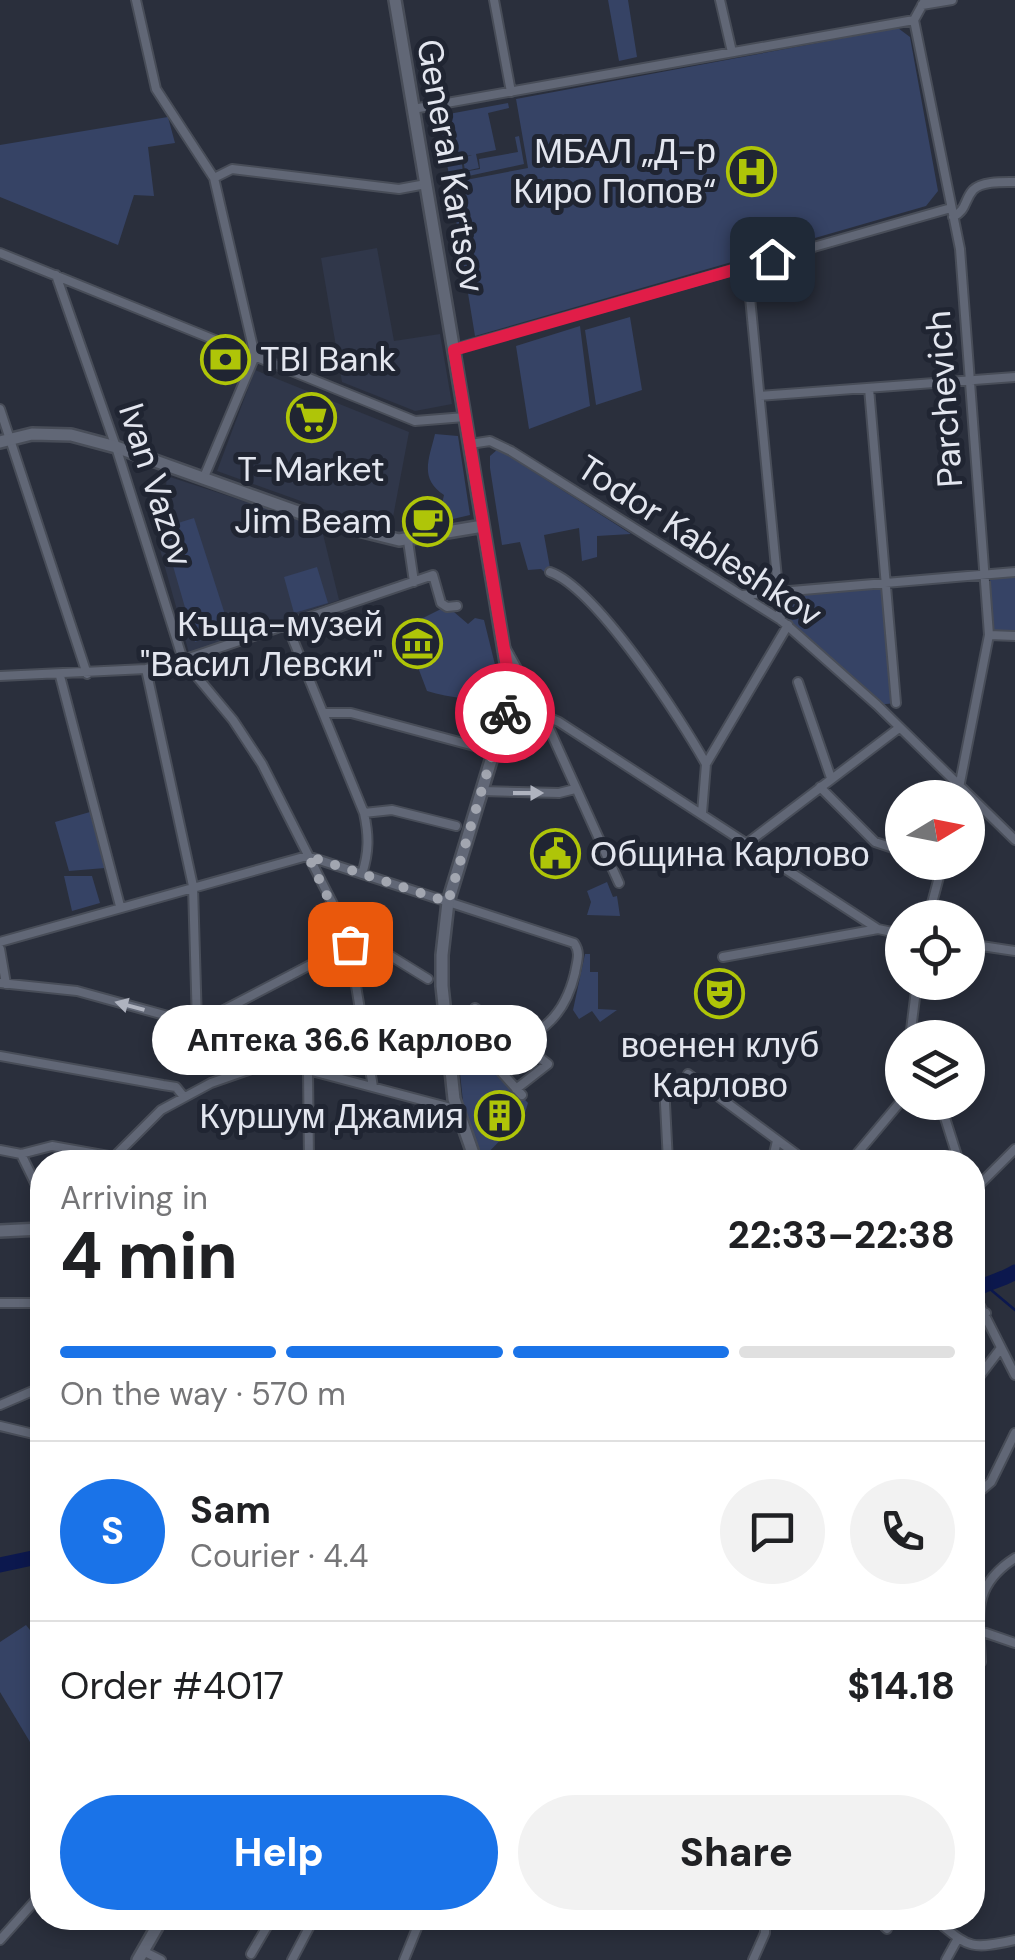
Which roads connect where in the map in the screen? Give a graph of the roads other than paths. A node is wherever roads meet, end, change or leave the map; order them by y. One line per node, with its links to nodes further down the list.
1 (136, 0): 11 (street)
2 (395, 0): 10 (main road, General Kartsov)
3 (494, 0): 9 (street)
4 (720, 0): 8 (street)
5 (952, 0): 6 (street)
6 (924, 2): 7 (street)
7 (914, 20): 8 (street); 14 (street, Parchevich)
8 (732, 52): 9 (street)
9 (511, 92): 10 (street)
10 (413, 109): 13 (main road, General Kartsov)
11 (214, 178): 13 (street); 19 (street)
12 (1015, 182): 14 (street)
13 (426, 184): 18 (main road, General Kartsov)
14 (952, 212): 16 (street); 21 (street, Parchevich)
15 (0, 253): 17 (street)
16 (747, 266): 18 (street); 23 (street)
17 (56, 275): 19 (street); 28 (street, Ivan Vazov)
18 (454, 350): 25 (main road, General Kartsov)
19 (254, 356): 25 (street); 29 (street)
20 (1015, 377): 21 (street)
21 (971, 380): 22 (street); 34 (street, Parchevich)
22 (869, 388): 23 (street); 36 (street)
23 (760, 396): 37 (street)
24 (0, 409): 26 (street)
25 (465, 417): 27 (main road, General Kartsov)
26 (5, 441): 28 (main road); 47 (street)
27 (470, 444): 30 (main road, General Kartsov); 38 (street, Todor Kableshkov)
28 (116, 446): 29 (main road); 45 (street, Ivan Vazov)
29 (204, 478): 31 (main road)
30 (482, 526): 31 (main road); 44 (main road, General Kartsov)
31 (408, 541): 35 (street)
32 (550, 572): 57 (street)
33 (1015, 572): 34 (street)
34 (985, 574): 36 (street); 42 (street, Parchevich)
35 (414, 582): 39 (street); 41 (street)
36 (885, 582): 37 (street); 52 (street)
37 (778, 591): 38 (street); 40 (street)
38 (744, 595): 40 (street, Todor Kableshkov)
39 (457, 606)
40 (785, 622): 55 (street, Todor Kableshkov); 57 (street)
41 (287, 625): 45 (street); 53 (street)
42 (989, 635): 43 (street); 60 (street, Parchevich)
43 (1015, 636)
44 (502, 640): 51 (street); 51 (main road, General Kartsov)
45 (184, 660): 46 (street); 71 (street, Ivan Vazov)
46 (146, 669): 47 (street); 74 (street)
47 (87, 674): 49 (street)
48 (0, 676): 49 (street)
49 (60, 676): 76 (street)
50 (798, 682): 58 (street)
51 (521, 700): 54 (street); 56 (main road, General Kartsov)
52 (896, 703)
53 (325, 712): 56 (street); 66 (street)
54 (543, 715): 62 (street); 64 (street)
55 (899, 728): 58 (street); 59 (street, Todor Kableshkov)
56 (493, 751): 63 (main road, General Kartsov)
57 (706, 764): 64 (street)
58 (831, 778): 61 (street)
59 (952, 780)
60 (959, 780)
61 (820, 787): 69 (street); 70 (street)
62 (575, 789): 63 (street, one-way to 62); 73 (street)
63 (482, 791): 75 (main road, General Kartsov)
64 (702, 812): 69 (street)
65 (985, 812): 68 (street, Todor Kableshkov)
66 (364, 814): 67 (street); 72 (street)
67 (456, 826)
68 (1015, 840)
69 (746, 844): 77 (street)
70 (885, 845)
71 (308, 856): 72 (street); 74 (street); 79 (street, Ivan Vazov)
72 (362, 874): 75 (street)
73 (619, 884)
74 (193, 886): 76 (street); 87 (street)
75 (448, 902): 88 (street); 92 (main road, General Kartsov)
76 (120, 906): 80 (street)
77 (878, 929): 78 (street); 83 (street)
78 (885, 930)
79 (350, 944): 84 (street); 87 (street); 96 (street, Ivan Vazov)
80 (0, 945): 85 (street)
81 (985, 947): 82 (street)
82 (1015, 951)
83 (723, 957)
84 (428, 979)
85 (3, 984): 87 (street, one-way to 85)
86 (475, 1008): 88 (street)
87 (196, 1024): 91 (street)
88 (521, 1041): 89 (street); 89 (street)
89 (486, 1055): 92 (street)
90 (0, 1056): 97 (street)
91 (274, 1061): 93 (street); 97 (street)
92 (449, 1061): 98 (main road, General Kartsov)
93 (308, 1071): 96 (street); 107 (street)
94 (688, 1074): 101 (street)
95 (664, 1084): 109 (street)
96 (372, 1088): 98 (street)
97 (184, 1097): 106 (street)
98 (455, 1109): 108 (main road, General Kartsov)
99 (885, 1120): 112 (street)
100 (946, 1120): 113 (street)
101 (777, 1141): 110 (street); 111 (street)
102 (1015, 1148): 117 (street)
103 (0, 1150): 115 (street)
104 (36, 1150): 105 (street)
105 (77, 1150)
106 (120, 1150)
107 (309, 1150)
108 (471, 1150)
109 (667, 1150)
110 (775, 1150)
111 (790, 1150)
112 (860, 1150)
113 (956, 1150)
114 (30, 1152): 115 (street)
115 (21, 1154): 116 (street)
116 (30, 1172)
117 (985, 1179)
118 (30, 1230): 119 (main road)
119 (0, 1231)
120 (0, 1303): 121 (street)
121 (30, 1303)
122 (986, 1312): 123 (street)
123 (1001, 1348): 124 (street); 125 (street)
124 (985, 1369)
125 (1015, 1375)
126 (30, 1392): 127 (street)
127 (0, 1406)
128 (0, 1426): 129 (street)
129 (30, 1433)
130 (1015, 1433): 131 (street)
131 (985, 1487)
132 (1015, 1558): 133 (street)
133 (985, 1585)
134 (985, 1633): 135 (street)
135 (1015, 1642)
136 (30, 1906): 143 (street)
137 (155, 1930): 147 (main road)
138 (265, 1930): 146 (street)
139 (308, 1930): 149 (street)
140 (416, 1930): 150 (street)
141 (765, 1930): 151 (street)
142 (946, 1930): 144 (street)
143 (0, 1940)
144 (957, 1940): 145 (street); 152 (street)
145 (1012, 1943)
146 (251, 1954)
147 (141, 1956): 148 (street)
148 (160, 1960)
149 (292, 1960)
150 (404, 1960)
151 (754, 1960)
152 (946, 1960)

